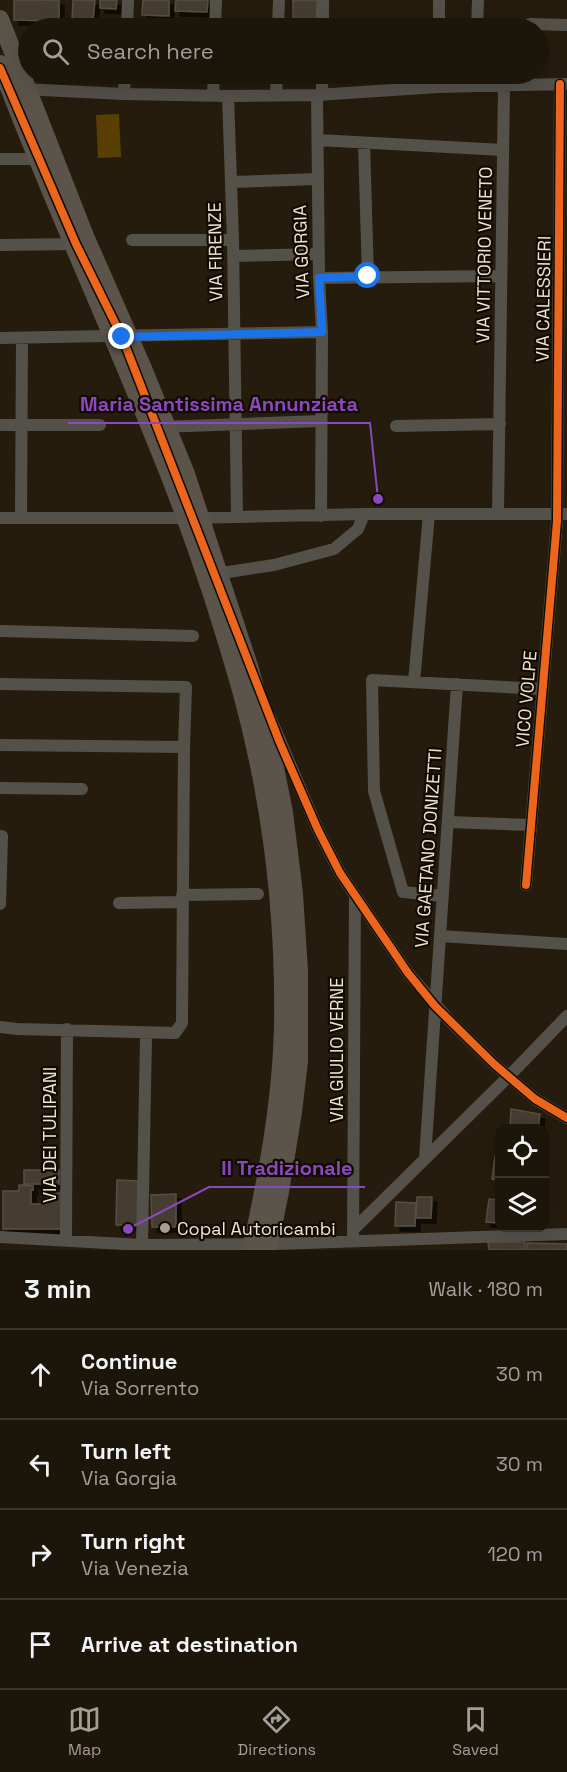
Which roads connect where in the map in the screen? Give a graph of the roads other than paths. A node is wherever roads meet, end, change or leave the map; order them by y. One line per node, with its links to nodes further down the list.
1 (128, 0): 7 (street)
2 (216, 0): 8 (street)
3 (279, 0): 9 (street)
4 (323, 0): 10 (street)
5 (439, 0): 11 (street)
6 (478, 0): 12 (street)
7 (127, 18)
8 (215, 18)
9 (278, 18)
10 (323, 18)
11 (439, 18)
12 (477, 18)
13 (0, 19): 16 (highway, bridge)
14 (549, 25): 15 (street)
15 (567, 25)
16 (18, 65)
17 (0, 66): 28 (street); 111 (highway, bridge)
18 (25, 84): 110 (highway, bridge)
19 (124, 84): 29 (street)
20 (214, 84): 30 (street)
21 (277, 84): 31 (street)
22 (321, 84): 32 (street, VIA GORGIA)
23 (454, 84): 27 (street)
24 (495, 84): 26 (street)
25 (564, 84): 26 (street); 66 (street, VIA CALESSIERI)
26 (504, 86): 36 (street, VIA VITTORIO VENETO)
27 (438, 87): 32 (street)
28 (4, 88): 29 (street); 38 (street)
29 (124, 94): 30 (street)
30 (213, 95): 33 (street)
31 (276, 95): 32 (street); 33 (street)
32 (319, 95): 34 (street, VIA GORGIA)
33 (228, 96): 40 (street, VIA FIRENZE)
34 (318, 140): 35 (street); 39 (street, VIA GORGIA)
35 (364, 143): 36 (street); 47 (street)
36 (502, 150): 48 (street, VIA VITTORIO VENETO)
37 (0, 159): 38 (street)
38 (39, 159): 43 (street)
39 (317, 179): 40 (street); 45 (street, VIA GORGIA)
40 (232, 182): 42 (street, VIA FIRENZE)
41 (132, 240): 42 (street)
42 (233, 240): 46 (street, VIA FIRENZE)
43 (76, 243): 44 (street); 52 (street)
44 (0, 245)
45 (319, 254): 46 (street); 49 (street, VIA GORGIA)
46 (233, 256): 51 (street, VIA FIRENZE)
47 (368, 276): 48 (street); 49 (street)
48 (501, 276): 60 (street, VIA VITTORIO VENETO)
49 (319, 278): 50 (street, VIA GORGIA)
50 (322, 332): 51 (street); 55 (street, VIA GORGIA)
51 (235, 334): 52 (street); 56 (street, VIA FIRENZE)
52 (122, 337): 54 (street); 62 (street)
53 (0, 338): 54 (street)
54 (22, 338): 58 (street)
55 (321, 421): 56 (street); 68 (street, VIA GORGIA)
56 (236, 423): 62 (street); 67 (street, VIA FIRENZE)
57 (0, 424): 58 (street)
58 (22, 424): 59 (street); 70 (street)
59 (100, 424)
60 (500, 424): 61 (street); 65 (street, VIA VITTORIO VENETO)
61 (396, 426)
62 (159, 427): 71 (street)
63 (364, 514): 64 (street); 68 (street); 72 (street)
64 (429, 514): 65 (street); 75 (street)
65 (498, 514): 66 (street)
66 (561, 514): 78 (street, VICO VOLPE)
67 (237, 516): 68 (street); 71 (street)
68 (321, 516)
69 (0, 518): 70 (street)
70 (21, 518): 71 (street)
71 (194, 518): 72 (street)
72 (215, 574): 88 (street)
73 (0, 631): 74 (street)
74 (193, 636)
75 (414, 682): 77 (street); 89 (street)
76 (0, 684): 80 (street)
77 (457, 684): 78 (street); 83 (street, VIA GAETANO DONIZETTI)
78 (542, 689): 84 (street, VICO VOLPE)
79 (0, 746): 80 (street)
80 (184, 747): 90 (street)
81 (0, 788): 82 (street)
82 (82, 789)
83 (448, 822): 84 (street); 89 (street, VIA GAETANO DONIZETTI)
84 (531, 825): 86 (street, VICO VOLPE)
85 (2, 836): 92 (street)
86 (526, 885)
87 (258, 894): 90 (street)
88 (355, 895): 95 (street); 104 (street, VIA GIULIO VERNE)
89 (443, 896): 93 (street, VIA GAETANO DONIZETTI)
90 (183, 898): 91 (street); 98 (street)
91 (119, 903)
92 (0, 904)
93 (440, 936): 94 (street); 95 (street, VIA GAETANO DONIZETTI)
94 (567, 944)
95 (435, 1006): 100 (street); 102 (street, VIA GAETANO DONIZETTI)
96 (567, 1016): 100 (street)
97 (0, 1027): 98 (street)
98 (67, 1029): 107 (street, VIA DEI TULIPANI)
99 (146, 1037): 108 (street)
100 (509, 1076): 101 (street); 102 (street)
101 (567, 1118)
102 (425, 1159): 104 (street)
103 (567, 1234): 106 (street)
104 (353, 1235): 106 (street); 109 (street)
105 (0, 1237): 107 (street)
106 (452, 1237): 112 (street)
107 (71, 1242): 108 (street)
108 (142, 1245): 110 (street)
109 (335, 1246): 110 (street)
110 (272, 1247)
111 (251, 1250)
112 (451, 1250)

